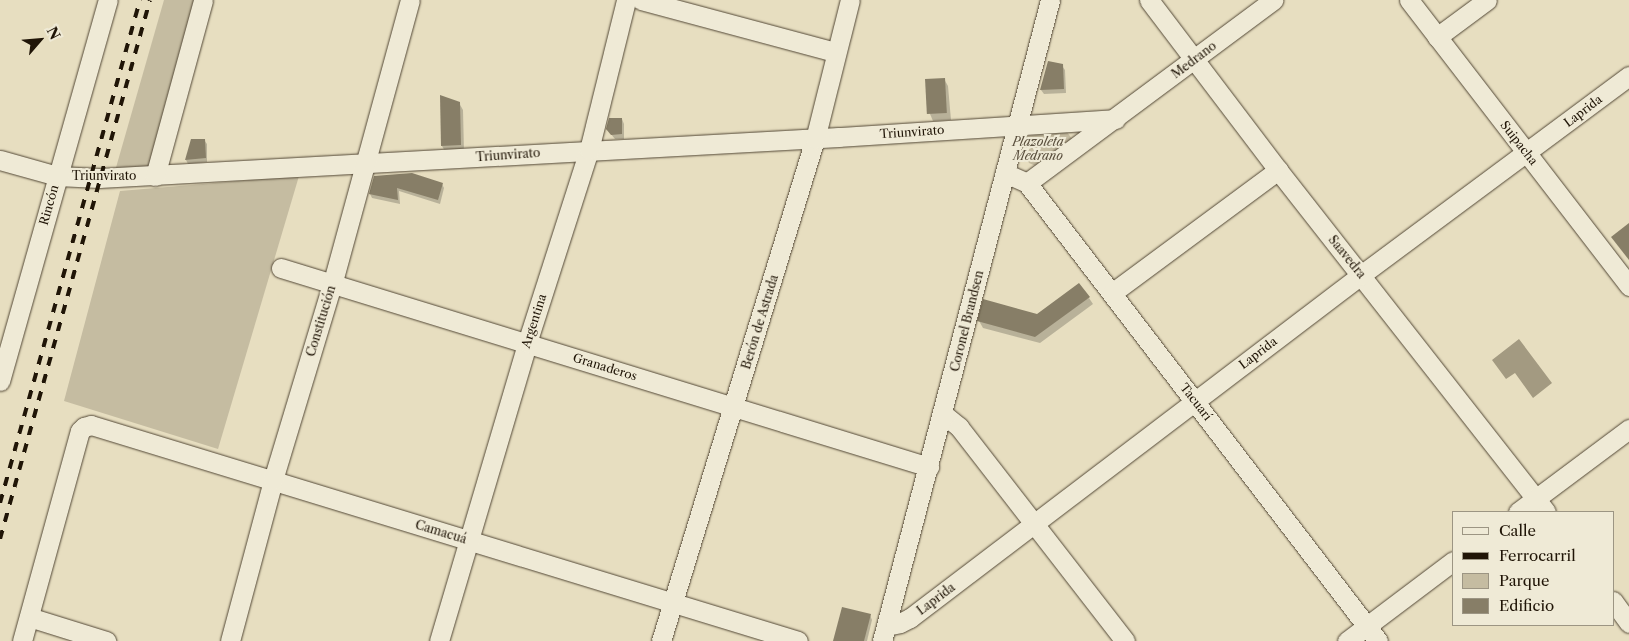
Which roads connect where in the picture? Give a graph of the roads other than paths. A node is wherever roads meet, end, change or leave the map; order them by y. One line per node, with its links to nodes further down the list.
1 (108, 0): 25 (street, Rincón)
2 (203, 0): 26 (street)
3 (410, 0): 22 (street, Constitución)
4 (626, 0): 19 (street, Argentina)
5 (641, 0): 13 (street)
6 (850, 0): 13 (street, Berón de Astrada)
7 (1050, 0): 17 (street, Coronel Brandsen)
8 (1149, 0): 14 (street, Saavedra)
9 (1273, 0): 14 (street, Medrano)
10 (1409, 0): 12 (street, Suipacha)
11 (1487, 0): 12 (street)
12 (1437, 37): 20 (street, Suipacha)
13 (835, 52): 18 (street, Berón de Astrada)
14 (1194, 60): 16 (street, Medrano); 23 (street, Saavedra)
15 (1629, 76): 20 (street, Laprida)
16 (1115, 119): 17 (street); 27 (street, Medrano)
17 (1018, 126): 18 (street, Triunvirato); 24 (street, Coronel Brandsen)
18 (815, 139): 19 (street, Triunvirato); 36 (street, Berón de Astrada)
19 (589, 150): 22 (street, Triunvirato); 33 (street, Argentina)
20 (1526, 152): 29 (street, Laprida); 31 (street, Suipacha)
21 (0, 160): 25 (street, Triunvirato)
22 (366, 164): 26 (street, Triunvirato); 30 (street, Constitución)
23 (1278, 170): 29 (street, Saavedra); 32 (street)
24 (1005, 173): 27 (street, Tacuarí); 37 (street, Coronel Brandsen)
25 (57, 176): 26 (street, Triunvirato); 34 (street, Rincón)
26 (155, 176)
27 (1027, 183): 32 (street, Tacuarí)
28 (281, 268): 30 (street, Granaderos)
29 (1361, 275): 35 (street, Laprida); 41 (street, Saavedra)
30 (332, 285): 33 (street, Granaderos); 40 (street, Constitución)
31 (1629, 286)
32 (1112, 293): 35 (street, Tacuarí)
33 (527, 343): 36 (street, Granaderos); 44 (street, Argentina)
34 (0, 380)
35 (1196, 401): 43 (street, Laprida); 51 (street, Tacuarí)
36 (734, 407): 39 (street, Granaderos); 46 (street, Berón de Astrada)
37 (943, 414): 39 (street, Coronel Brandsen); 43 (street)
38 (1629, 428): 41 (street)
39 (929, 467): 50 (street, Coronel Brandsen)
40 (273, 480): 44 (street, Camacuá); 48 (street, Camacuá); 54 (street, Constitución)
41 (1541, 506): 42 (street)
42 (1522, 511)
43 (1035, 524): 50 (street, Laprida); 58 (street)
44 (469, 540): 46 (street, Camacuá); 55 (street, Argentina)
45 (1452, 562): 51 (street)
46 (673, 602): 56 (street, Berón de Astrada); 57 (street, Camacuá)
47 (1614, 602): 49 (street)
48 (29, 618): 52 (street); 53 (street)
49 (1629, 623)
50 (884, 633)
51 (1372, 634): 59 (street)
52 (22, 641)
53 (106, 641)
54 (230, 641)
55 (439, 641)
56 (661, 641)
57 (798, 641)
58 (1125, 641)
59 (1347, 641)

